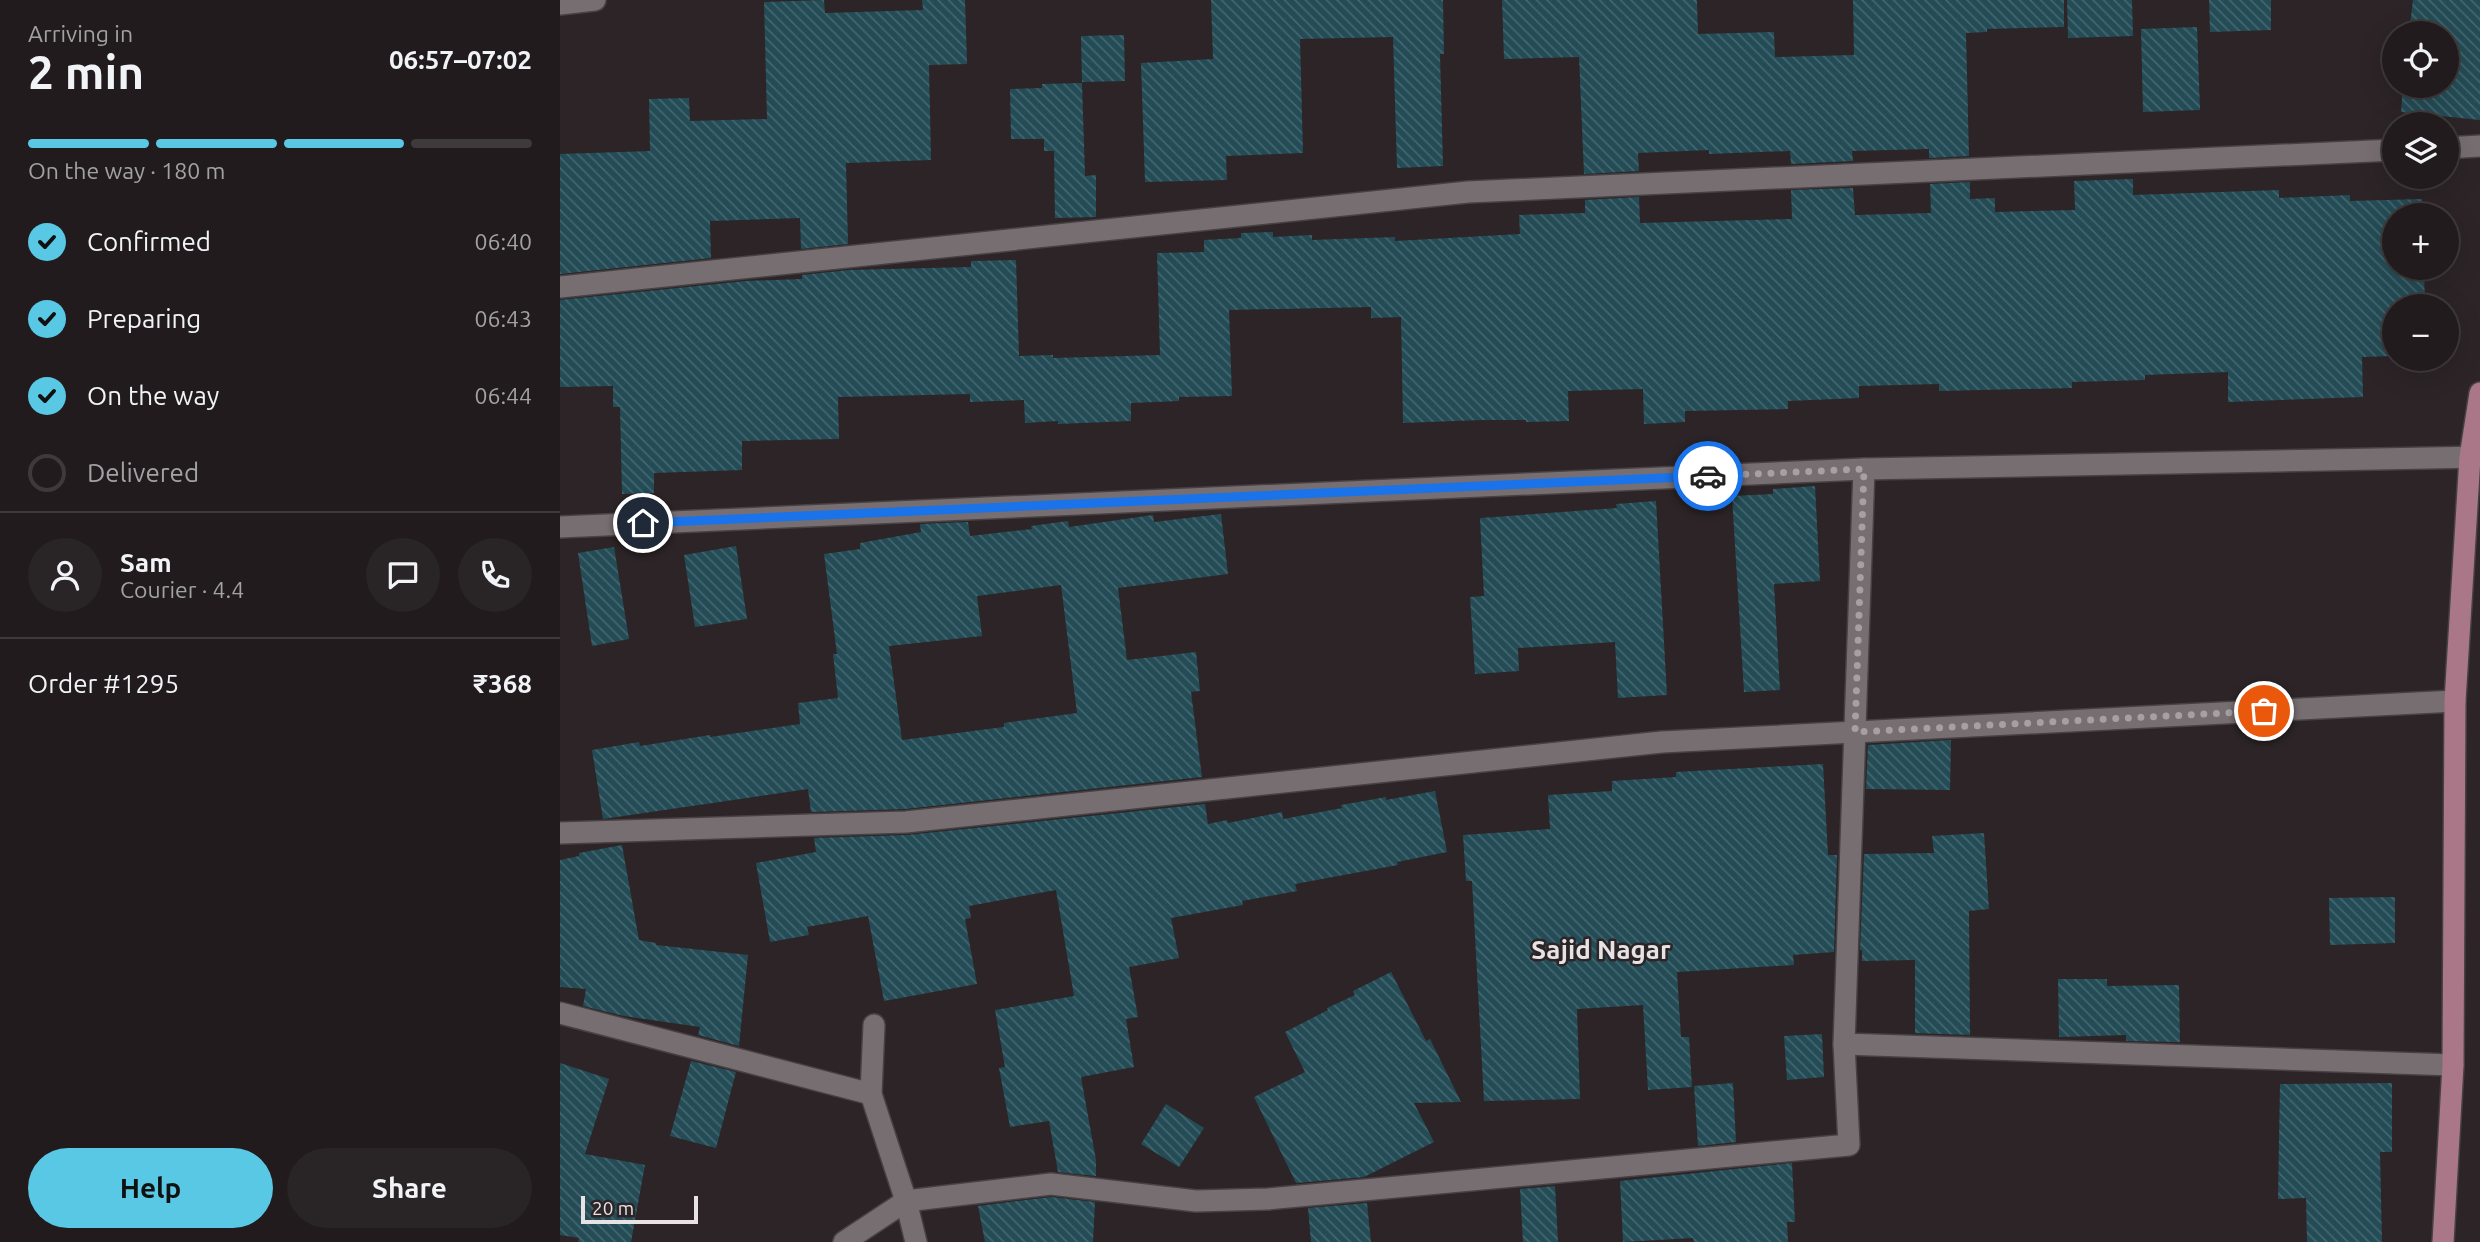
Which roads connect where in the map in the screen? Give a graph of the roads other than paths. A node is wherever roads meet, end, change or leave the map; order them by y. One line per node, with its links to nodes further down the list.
1 (2480, 146): 2 (street)
2 (2459, 147)
3 (2382, 151): 4 (street)
4 (560, 287)
5 (2480, 393): 6 (main road)
6 (2475, 457): 7 (street); 9 (main road)
7 (1864, 469): 8 (street); 10 (street)
8 (560, 527)
9 (2455, 701): 10 (street); 15 (main road)
10 (1855, 732): 11 (street); 14 (street)
11 (560, 833)
12 (560, 1013): 16 (street)
13 (874, 1025): 16 (street)
14 (1843, 1044): 15 (street); 17 (street)
15 (2453, 1065): 20 (main road)
16 (871, 1094): 17 (street)
17 (906, 1201): 18 (street); 19 (street)
18 (844, 1242)
19 (916, 1242)
20 (2443, 1242)

